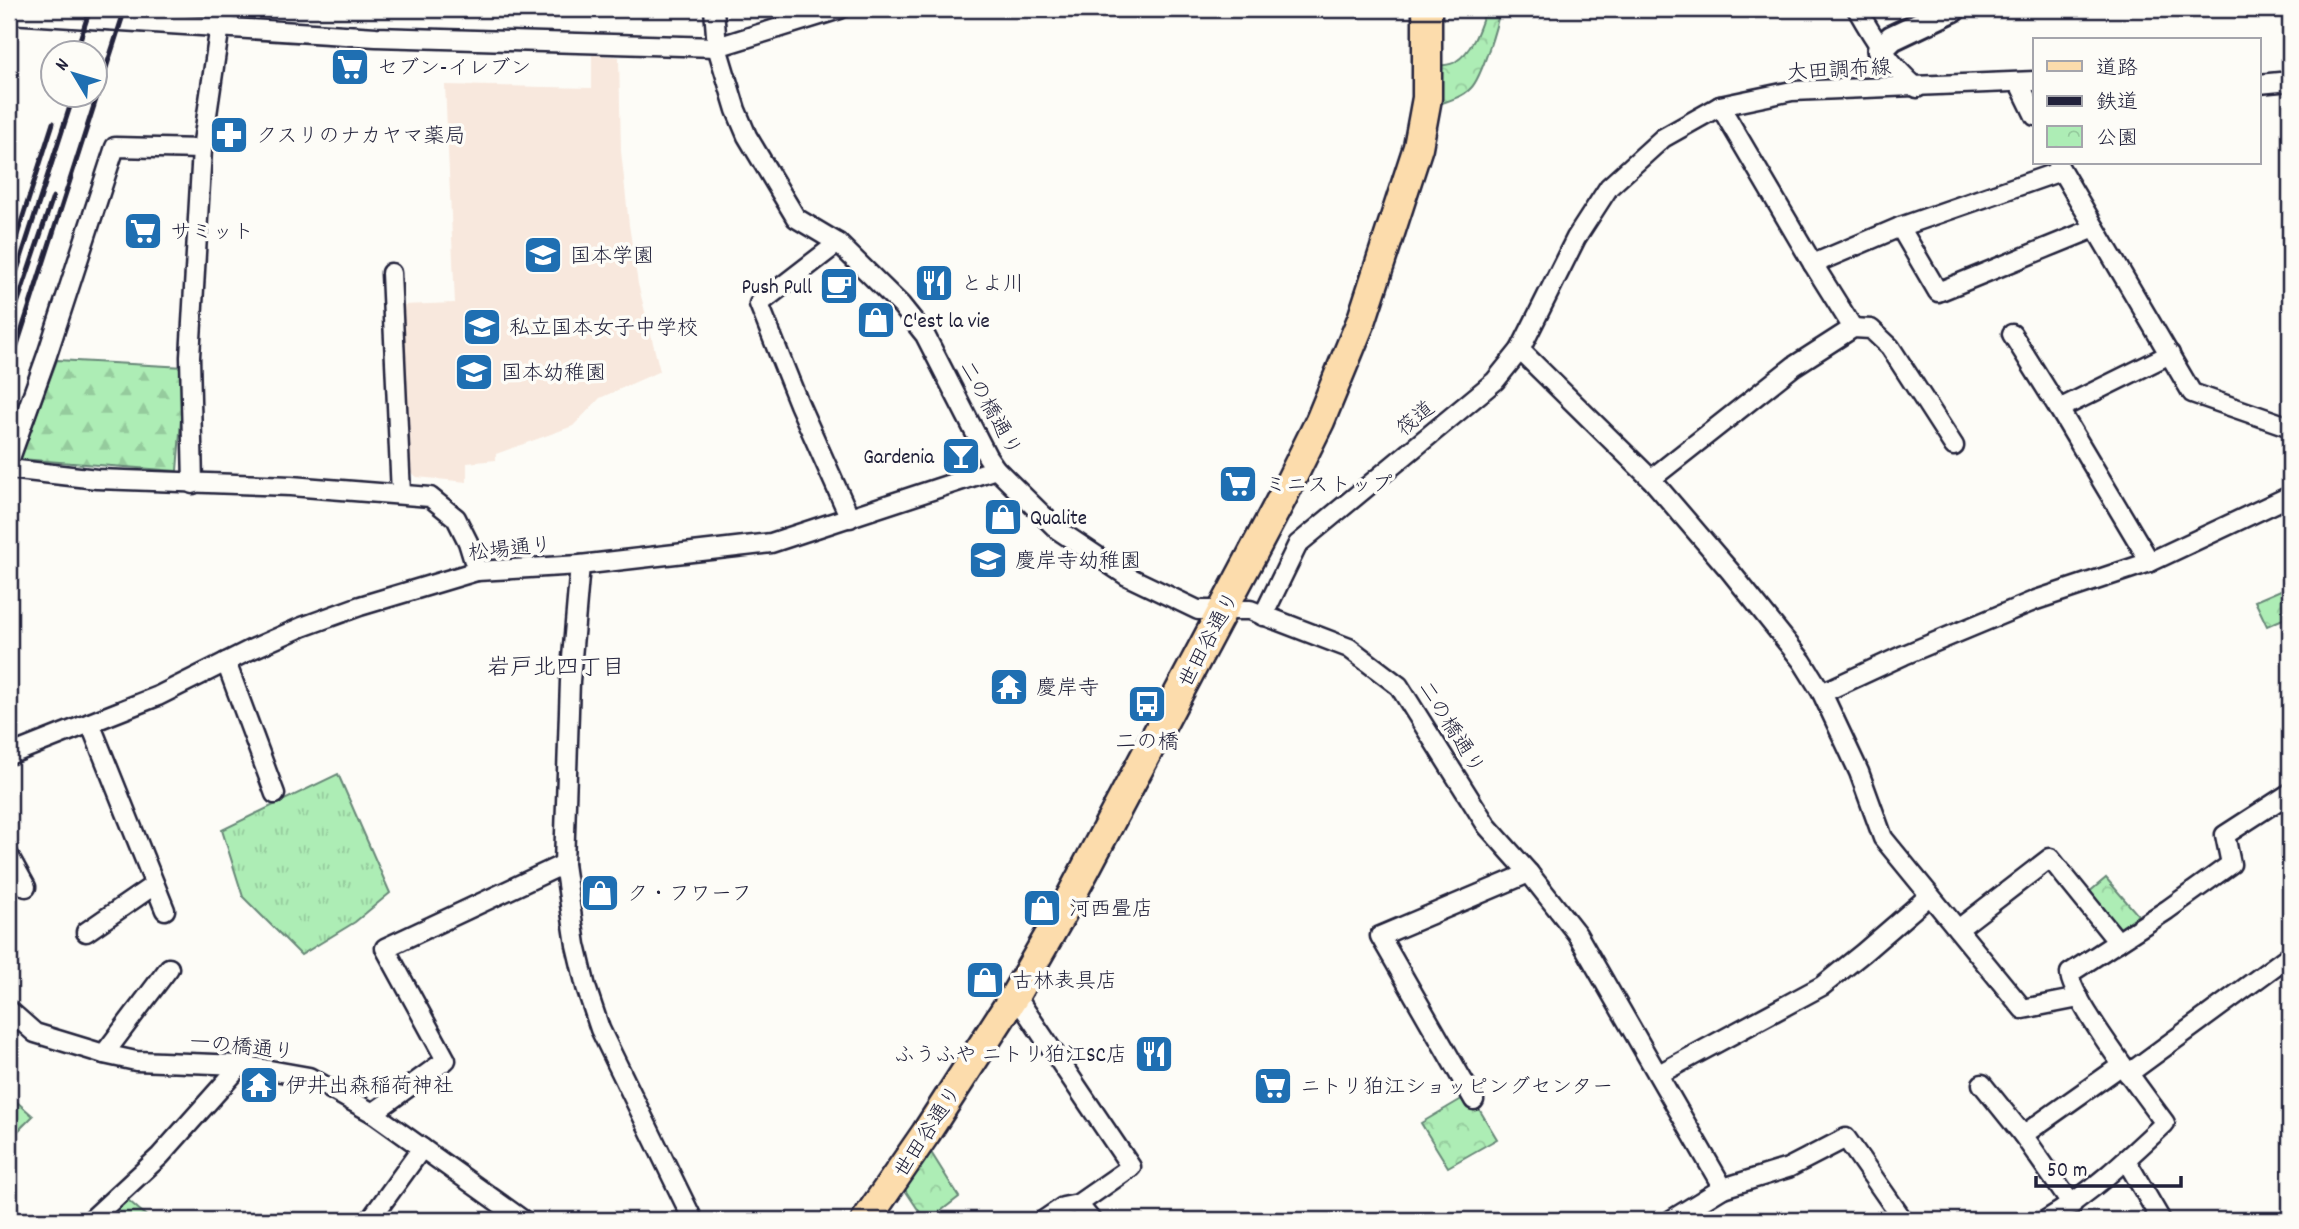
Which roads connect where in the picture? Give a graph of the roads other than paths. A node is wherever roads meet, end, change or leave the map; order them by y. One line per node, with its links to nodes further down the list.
1 (714, 9): 10 (street, 二の橋通り)
2 (840, 9): 10 (street)
3 (1427, 9): 44 (main road, 世田谷通り)
4 (1857, 9): 11 (street)
5 (1953, 9): 11 (street)
6 (71, 12): 7 (street); 8 (street)
7 (9, 14)
8 (146, 15): 9 (street)
9 (224, 17): 10 (street); 18 (street)
10 (717, 47): 23 (street, 二の橋通り)
11 (1880, 50): 15 (street)
12 (2290, 81): 14 (street)
13 (2027, 82): 15 (street, 大田調布線); 17 (street)
14 (2260, 84)
15 (1917, 88): 16 (street, 大田調布線)
16 (1720, 106): 22 (street, 大田調布線); 24 (street)
17 (2033, 108)
18 (202, 149): 33 (street); 37 (street)
19 (2059, 167): 20 (street); 21 (street)
20 (1900, 227): 21 (street); 24 (street)
21 (2095, 228): 29 (street)
22 (1576, 238): 28 (street, 筏道)
23 (838, 243): 35 (street, 二の橋通り); 40 (street)
24 (1813, 264): 26 (street)
25 (391, 273): 38 (street)
26 (1853, 328): 32 (street); 36 (street)
27 (2012, 334): 30 (street)
28 (1520, 350): 36 (street); 45 (street, 筏道)
29 (2169, 354): 30 (street); 31 (street)
30 (2059, 409): 41 (street)
31 (2290, 427)
32 (1954, 446)
33 (9, 461)
34 (9, 469): 37 (street)
35 (996, 469): 40 (street, 松場通り); 44 (street, 二の橋通り)
36 (1651, 479): 47 (street)
37 (193, 484): 38 (street)
38 (401, 494): 43 (street)
39 (2290, 496): 41 (street)
40 (850, 518): 42 (street, 松場通り)
41 (2150, 562): 47 (street)
42 (580, 565): 43 (street, 松場通り); 53 (street)
43 (477, 571): 46 (street, 松場通り)
44 (1223, 609): 45 (street, 二の橋通り); 64 (main road, 世田谷通り)
45 (1263, 616): 54 (street, 二の橋通り)
46 (226, 662): 48 (street, 松場通り); 50 (street)
47 (1822, 693): 57 (street)
48 (90, 723): 49 (street, 松場通り); 55 (street)
49 (9, 755)
50 (275, 793)
51 (2290, 793): 61 (street)
52 (9, 856): 56 (street)
53 (564, 864): 73 (street); 83 (street)
54 (1529, 873): 70 (street, 二の橋通り); 72 (street)
55 (154, 885): 58 (street); 60 (street)
56 (26, 887)
57 (1928, 896): 59 (street); 70 (street)
58 (165, 910)
59 (1958, 929): 61 (street); 65 (street)
60 (86, 932)
61 (2118, 942): 65 (street)
62 (2290, 955): 69 (street)
63 (169, 968): 67 (street)
64 (1015, 995): 78 (street); 84 (main road, 世田谷通り)
65 (2079, 998): 69 (street)
66 (9, 1010): 67 (street, 一の橋通り)
67 (104, 1054): 68 (street, 一の橋通り)
68 (241, 1065): 73 (street, 一の橋通り); 80 (street)
69 (2125, 1069): 74 (street); 76 (street)
70 (1659, 1074): 77 (street, 二の橋通り)
71 (1982, 1084): 74 (street)
72 (1474, 1100)
73 (373, 1113): 75 (street, 一の橋通り)
74 (2022, 1135): 79 (street)
75 (422, 1148): 81 (street); 82 (street, 一の橋通り)
76 (2126, 1160): 79 (street); 90 (street)
77 (1723, 1188): 87 (street); 88 (street)
78 (1078, 1204): 85 (street); 86 (street)
79 (2072, 1205): 89 (street)
80 (91, 1220)
81 (370, 1220)
82 (523, 1220)
83 (693, 1220)
84 (866, 1220)
85 (1044, 1220)
86 (1091, 1220)
87 (1671, 1220)
88 (1903, 1220)
89 (2046, 1220)
90 (2161, 1220)

